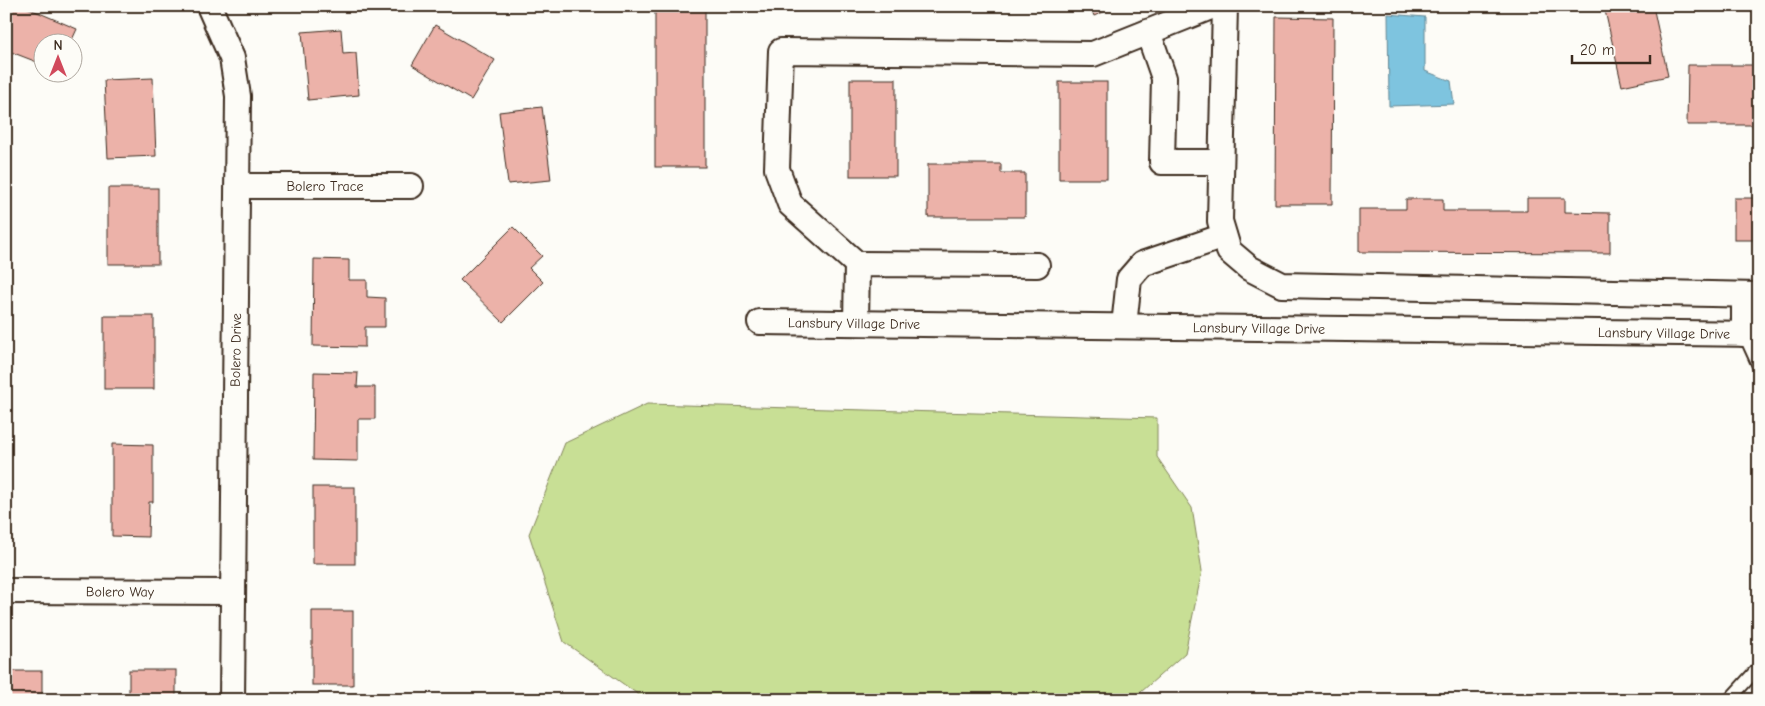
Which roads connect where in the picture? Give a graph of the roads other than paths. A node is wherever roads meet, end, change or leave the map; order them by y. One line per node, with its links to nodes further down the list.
1 (209, 6): 6 (street, Bolero Drive)
2 (1213, 6): 4 (street)
3 (1225, 6): 5 (street)
4 (1148, 32): 5 (street); 9 (street)
5 (1220, 162): 8 (street)
6 (239, 186): 7 (street, Bolero Trace); 18 (street, Bolero Drive)
7 (411, 186)
8 (1224, 236): 11 (street); 14 (street)
9 (857, 264): 10 (street); 13 (street)
10 (1037, 265)
11 (1752, 295): 15 (street)
12 (760, 322): 13 (street, Lansbury Village Drive)
13 (856, 322): 14 (street, Lansbury Village Drive)
14 (1124, 326): 15 (street, Lansbury Village Drive)
15 (1752, 334): 16 (lane)
16 (1759, 367)
17 (6, 591): 18 (street, Bolero Way)
18 (232, 592): 20 (street, Bolero Drive)
19 (1759, 667): 21 (lane)
20 (232, 700)
21 (1729, 700)

